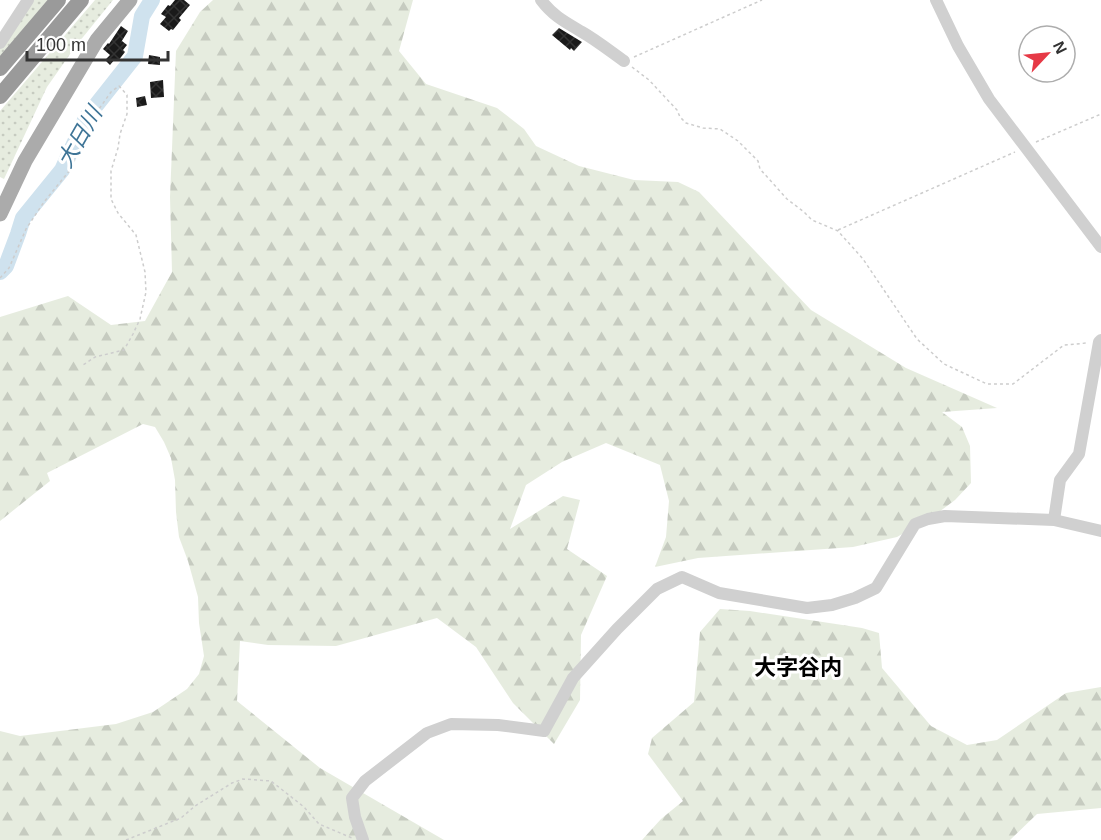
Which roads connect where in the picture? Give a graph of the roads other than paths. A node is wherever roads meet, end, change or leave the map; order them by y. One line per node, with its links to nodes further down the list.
1 (28, 0): 7 (street)
2 (58, 0): 9 (highway)
3 (81, 0): 10 (highway)
4 (130, 0): 11 (main road)
5 (541, 0): 8 (street)
6 (936, 0): 12 (street)
7 (0, 43)
8 (624, 61)
9 (0, 68)
10 (0, 96)
11 (1, 210)
12 (1101, 247)
13 (1100, 341): 14 (street)
14 (1054, 520): 15 (street); 16 (street)
15 (1101, 531)
16 (363, 840)

